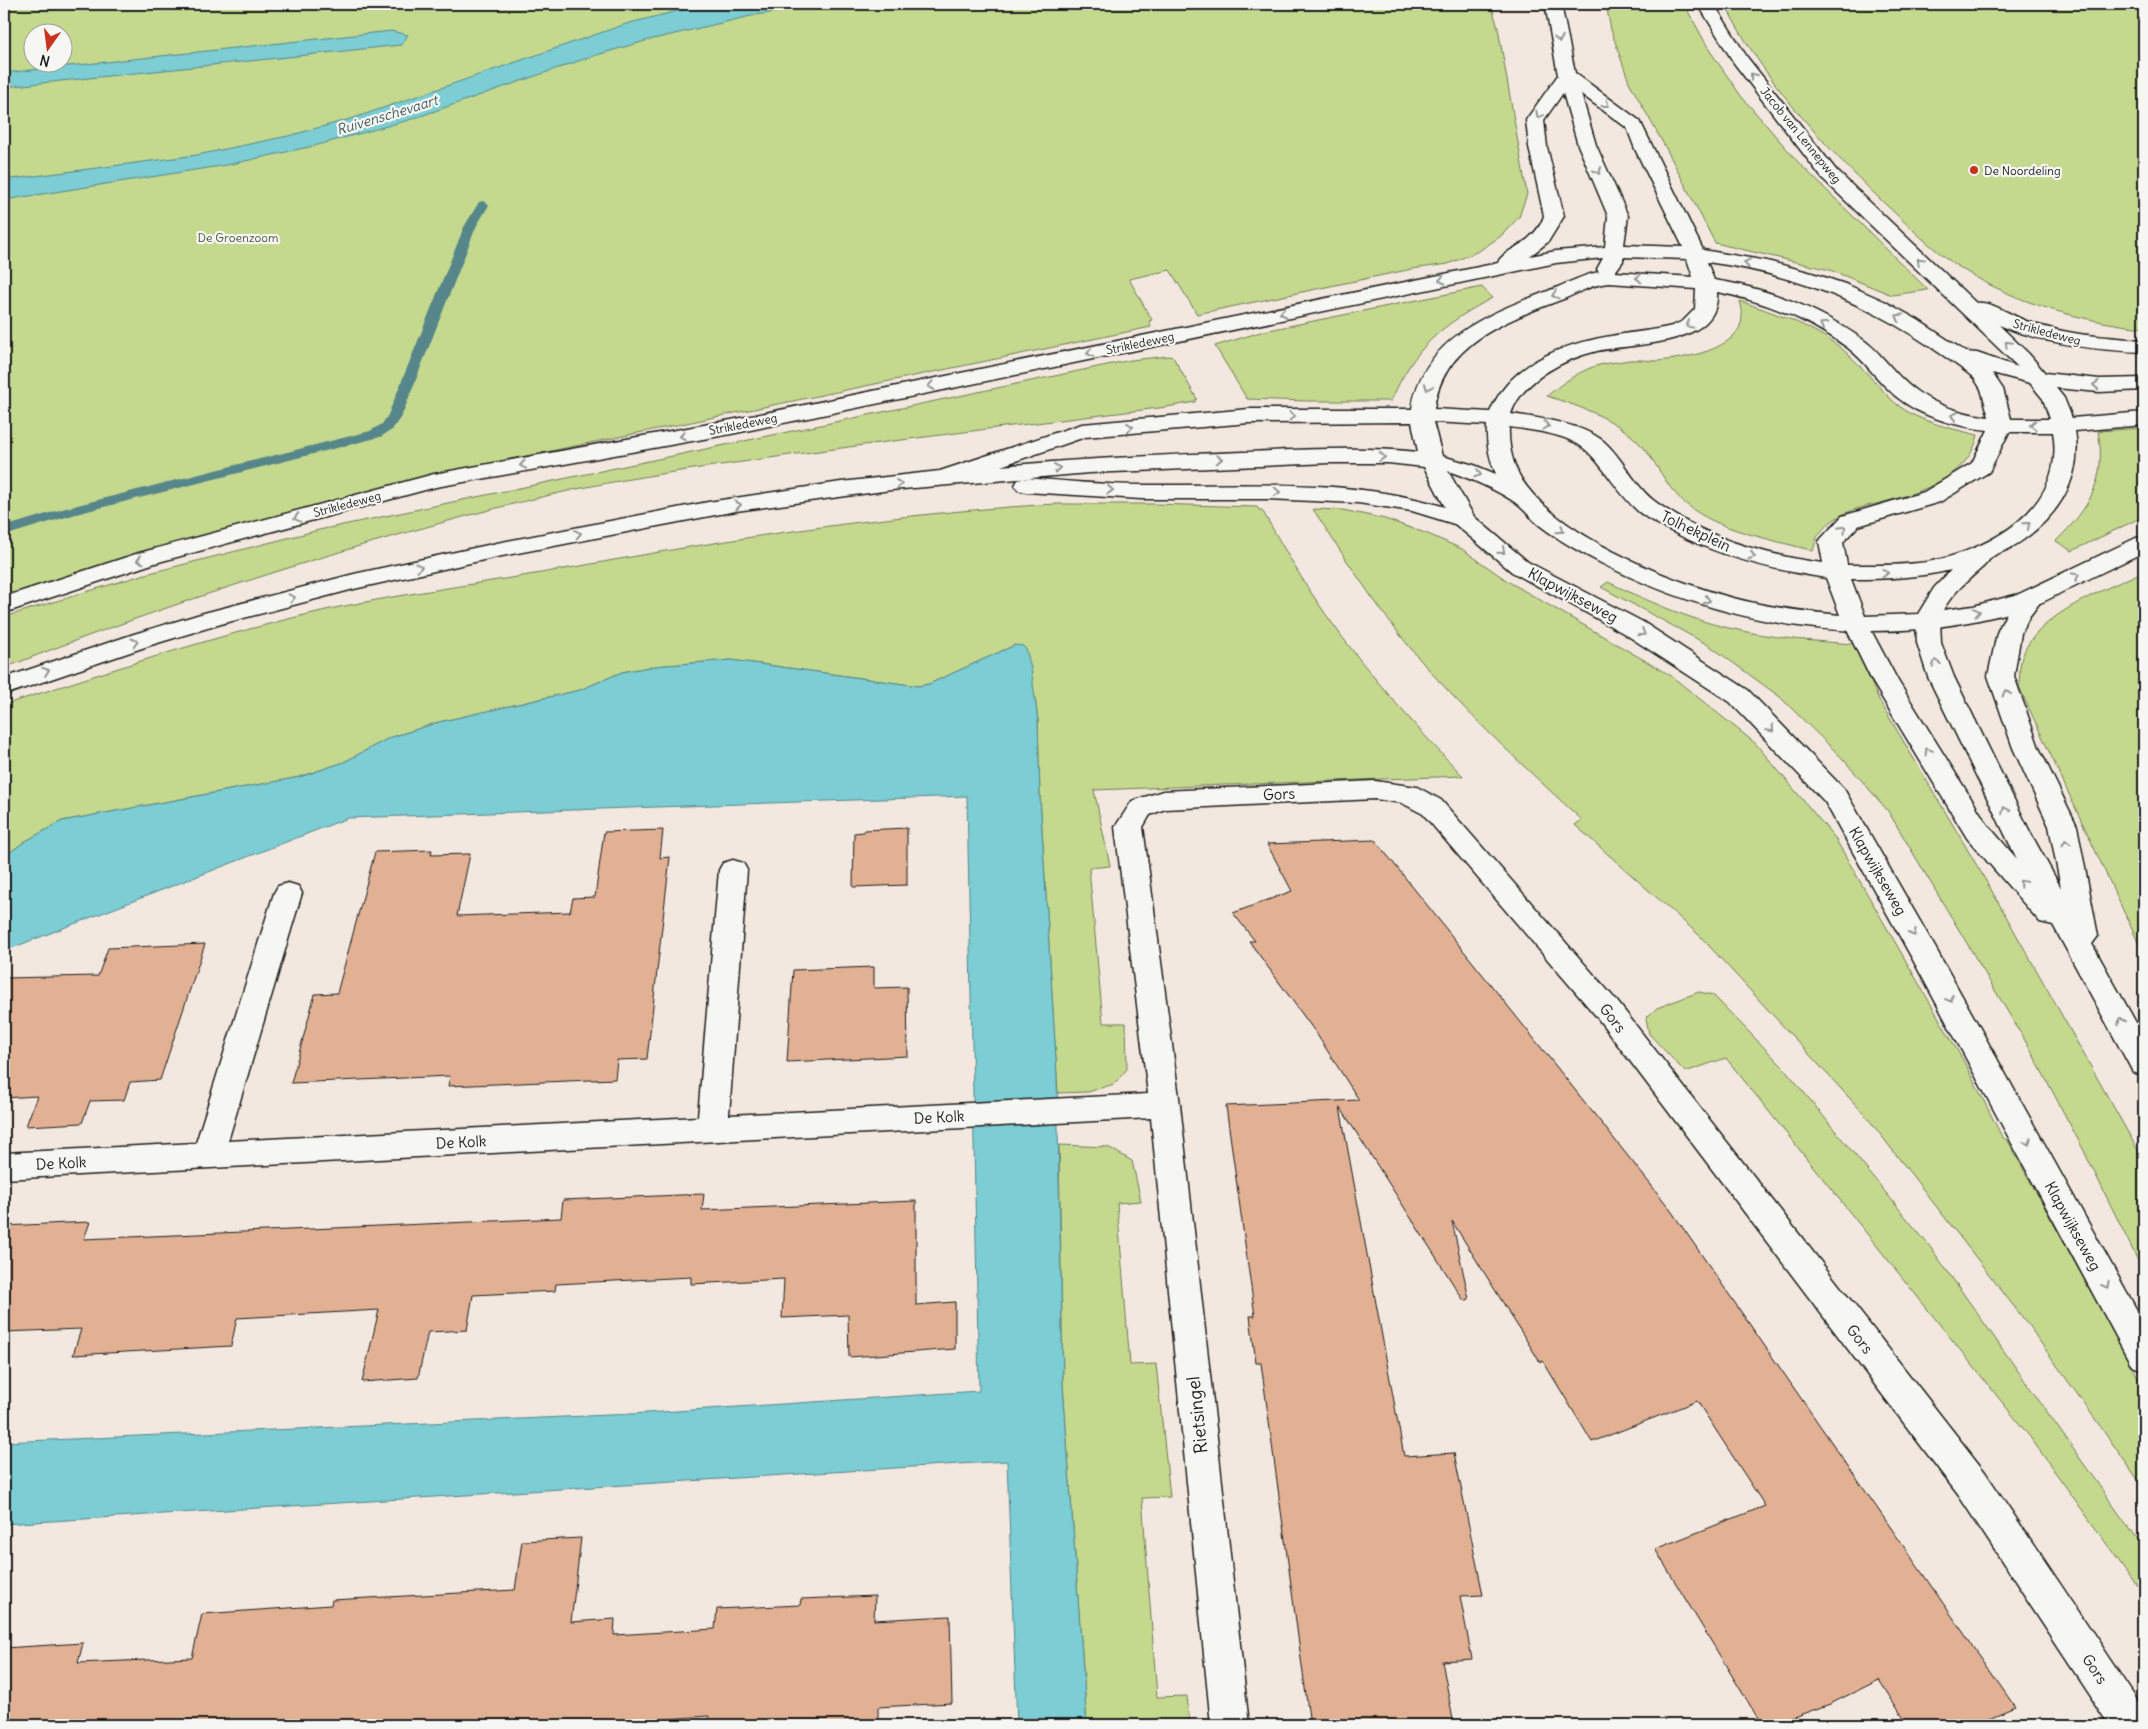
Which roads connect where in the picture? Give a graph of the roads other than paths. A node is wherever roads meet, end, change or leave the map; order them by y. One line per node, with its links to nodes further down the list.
1 (1553, 4): 3 (main road, one-way to 3)
2 (1706, 4): 9 (main road, Jacob van Lennepweg, one-way to 2)
3 (1567, 75): 4 (main road, one-way to 4); 5 (main road, one-way to 5); 6 (main road, one-way to 6)
4 (1614, 252): 5 (main road); 6 (main road); 7 (main road)
5 (1695, 254): 8 (main road); 10 (main road, one-way to 5)
6 (1490, 270): 27 (main road, Strikledeweg, one-way to 27)
7 (1600, 278): 8 (main road, one-way to 7); 14 (main road, one-way to 14)
8 (1705, 284): 15 (main road, one-way to 15); 17 (main road, one-way to 8)
9 (1956, 294): 11 (main road, Strikledeweg); 12 (main road, Tolhekplein, one-way to 9)
10 (1940, 344): 12 (main road); 17 (main road)
11 (2144, 346)
12 (2040, 380): 13 (main road, one-way to 12); 18 (main road, Tolhekplein)
13 (2144, 384)
14 (1422, 415): 15 (main road, Tolhekplein); 19 (main road); 20 (main road, one-way to 14)
15 (1498, 419): 21 (main road); 25 (main road, Tolhekplein, one-way to 25)
16 (2144, 419): 18 (main road)
17 (2002, 424): 18 (main road, one-way to 17); 25 (main road, one-way to 17)
18 (2063, 424): 24 (main road, Tolhekplein, one-way to 18)
19 (1431, 461): 20 (main road, one-way to 19); 21 (main road, one-way to 21); 22 (main road)
20 (939, 479): 22 (main road, one-way to 22); 30 (main road, one-way to 20)
21 (1524, 498): 29 (main road, one-way to 29)
22 (1464, 520): 39 (main road, Klapwijkseweg, one-way to 39)
23 (2144, 543): 26 (main road, one-way to 23)
24 (1986, 551): 25 (main road, Tolhekplein, one-way to 24); 28 (main road, Tolhekplein)
25 (1836, 572): 29 (main road)
26 (2032, 597): 28 (main road, one-way to 26); 33 (main road, one-way to 26)
27 (4, 604)
28 (1928, 620): 29 (main road); 33 (main road, one-way to 28)
29 (1856, 624): 33 (main road, one-way to 29)
30 (4, 687)
31 (733, 870): 36 (main road)
32 (288, 893): 37 (main road)
33 (2088, 960): 34 (main road, one-way to 33)
34 (2144, 1064)
35 (1165, 1105): 36 (main road, De Kolk); 40 (main road, Rietsingel); 41 (main road, Gors)
36 (713, 1128): 37 (main road, De Kolk)
37 (208, 1155): 38 (main road, De Kolk)
38 (4, 1166)
39 (2144, 1355)
40 (1230, 1725)
41 (2132, 1725)

